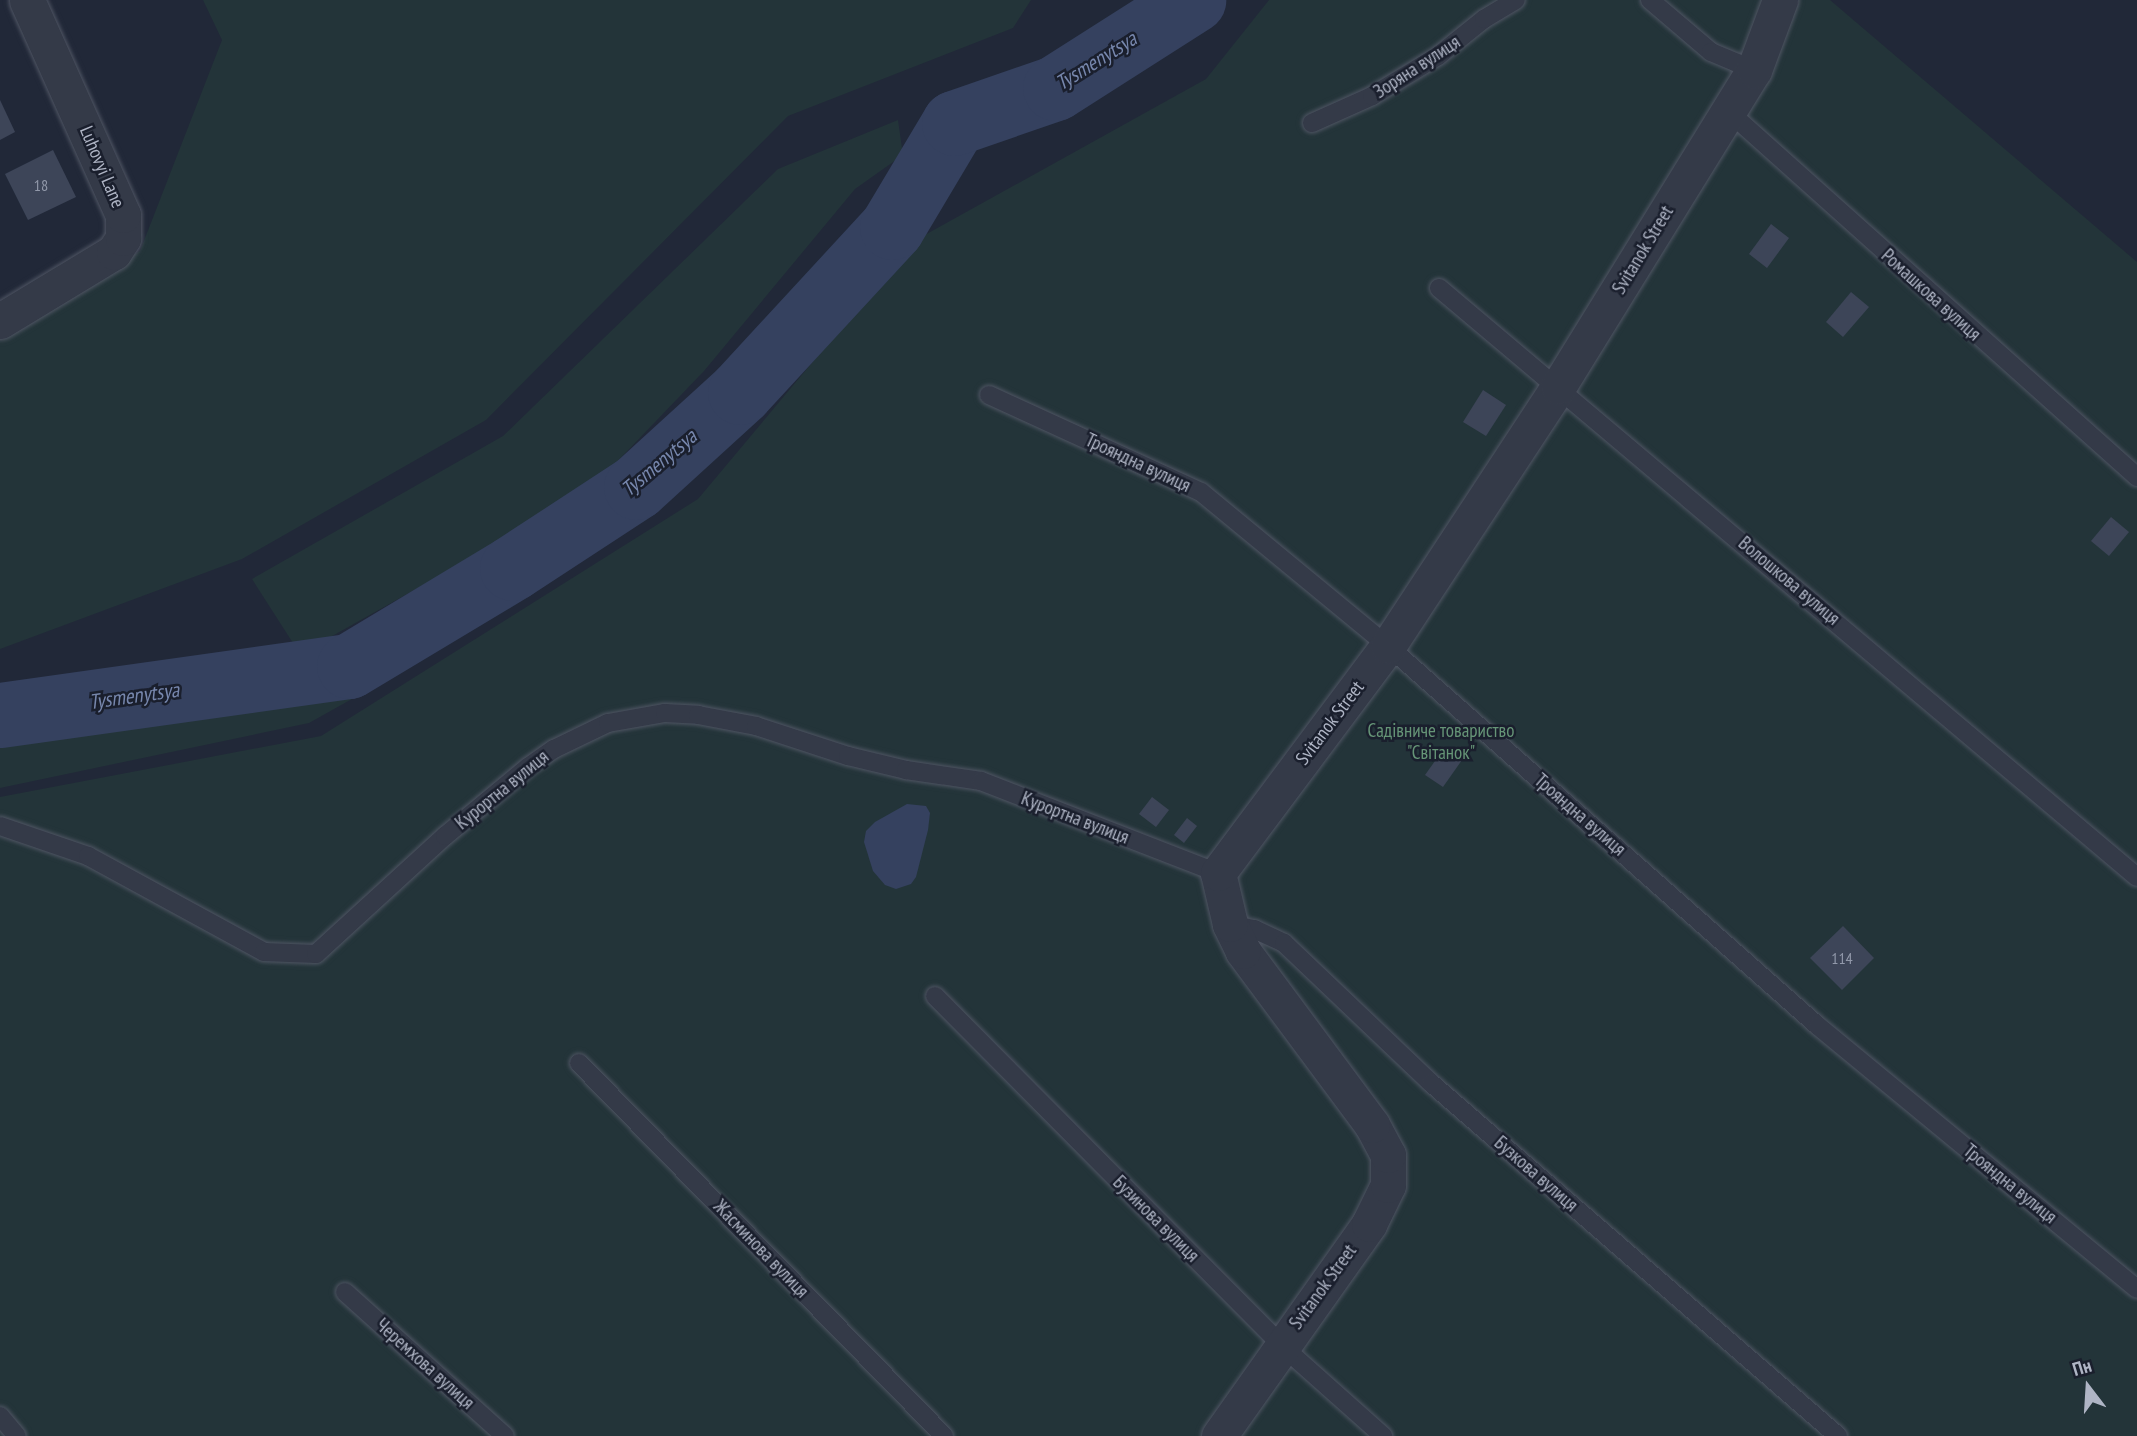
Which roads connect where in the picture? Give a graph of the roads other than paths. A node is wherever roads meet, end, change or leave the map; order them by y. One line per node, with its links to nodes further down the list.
1 (27, 0): 9 (street, Luhovyi Lane)
2 (1516, 0): 7 (lane, Зоряна вулиця)
3 (1650, 0): 5 (lane)
4 (1780, 0): 5 (street, Svitanok Street)
5 (1754, 70): 6 (street, Svitanok Street)
6 (1728, 111): 10 (street, Svitanok Street); 12 (lane, Ромашкова вулиця)
7 (1312, 122)
8 (1439, 288): 10 (lane, Волошкова вулиця)
9 (0, 321)
10 (1559, 387): 13 (street, Svitanok Street); 16 (lane, Волошкова вулиця)
11 (989, 395): 13 (lane, Трояндна вулиця)
12 (2137, 477)
13 (1388, 646): 15 (street, Svitanok Street); 20 (lane, Трояндна вулиця)
14 (0, 826): 15 (lane, Курортна вулиця)
15 (1218, 873): 17 (street, Svitanok Street)
16 (2137, 877)
17 (1230, 924): 22 (street, Svitanok Street); 29 (lane, Бузкова вулиця)
18 (934, 996): 22 (lane, Бузинова вулиця)
19 (579, 1063): 26 (lane, Жасминова вулиця)
20 (2137, 1289)
21 (345, 1292): 25 (lane, Черемхова вулиця)
22 (1281, 1345): 27 (street, Svitanok Street); 28 (lane, Бузинова вулиця)
23 (0, 1416): 24 (lane)
24 (18, 1436)
25 (505, 1436)
26 (944, 1436)
27 (1219, 1436)
28 (1383, 1436)
29 (1838, 1436)

